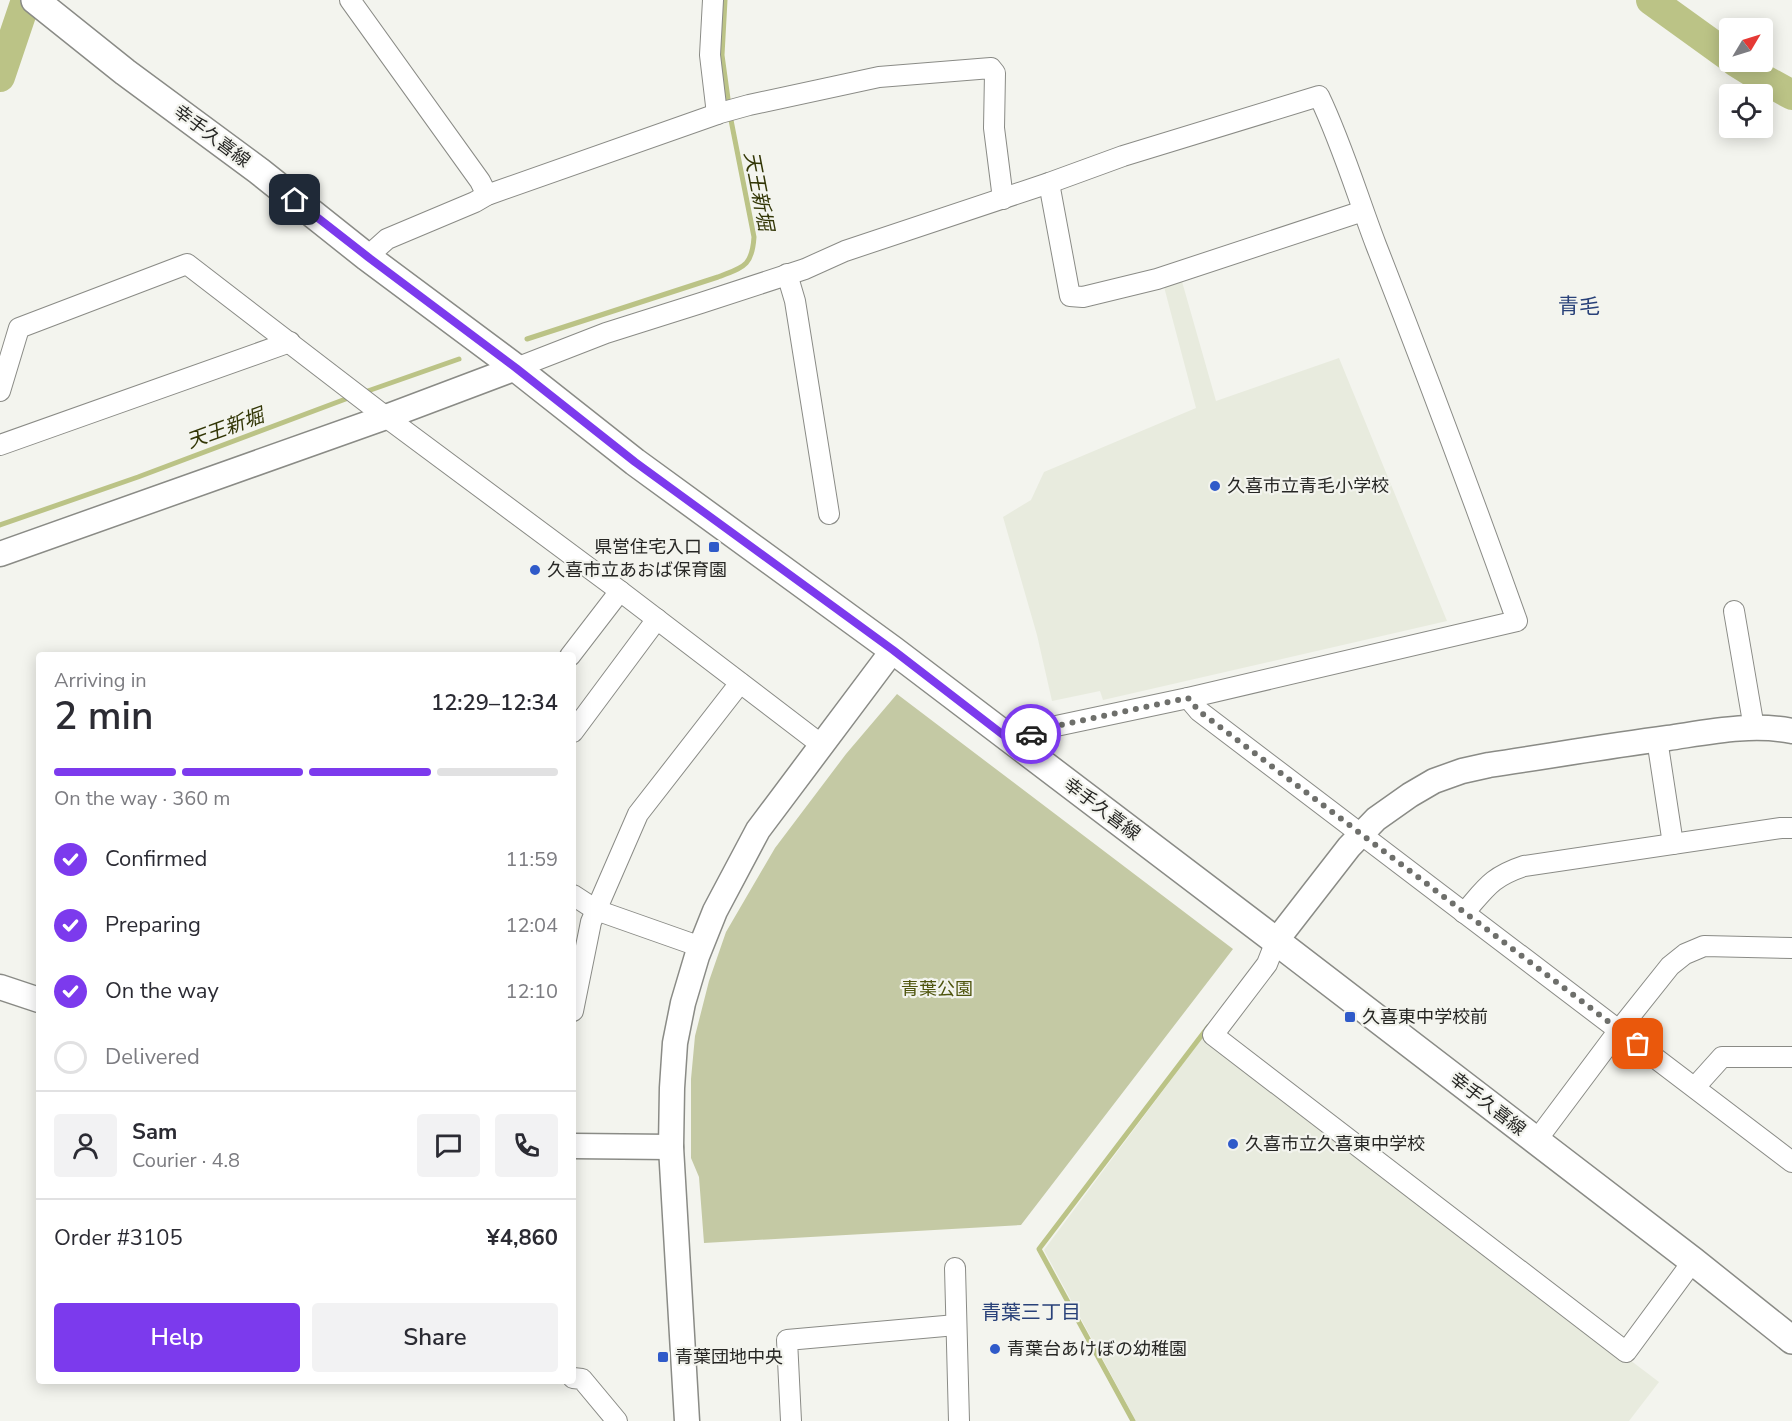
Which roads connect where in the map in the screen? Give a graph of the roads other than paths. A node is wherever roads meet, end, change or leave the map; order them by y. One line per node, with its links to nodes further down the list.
1 (35, 0): 9 (main road, 幸手久喜線)
2 (350, 0): 6 (street)
3 (713, 0): 4 (street)
4 (724, 112): 6 (street); 7 (street)
5 (1049, 183): 7 (street); 8 (street); 8 (street)
6 (487, 195): 9 (street)
7 (1003, 200): 10 (street)
8 (1363, 211): 24 (street)
9 (368, 257): 12 (main road, 幸手久喜線)
10 (787, 274): 12 (street); 16 (street)
11 (290, 342): 13 (street); 14 (street); 15 (street)
12 (516, 368): 14 (street); 21 (main road, 幸手久喜線)
13 (0, 391)
14 (380, 412): 17 (street); 18 (street)
15 (0, 445)
16 (829, 514)
17 (0, 554)
18 (620, 591): 20 (street); 22 (street)
19 (1734, 611): 26 (street)
20 (657, 619): 23 (street); 25 (street)
21 (893, 650): 29 (main road, 幸手久喜線); 30 (street)
22 (573, 652)
23 (740, 683): 30 (street); 35 (street)
24 (1188, 698): 29 (street); 32 (street)
25 (576, 728)
26 (1754, 728): 27 (street); 28 (street)
27 (1792, 731)
28 (1657, 740): 32 (street); 33 (street)
29 (1015, 744): 37 (main road, 幸手久喜線)
30 (823, 746): 38 (street)
31 (1792, 828): 33 (street)
32 (1361, 833): 36 (street); 37 (street)
33 (1673, 844): 36 (street)
34 (576, 897): 35 (street)
35 (596, 910): 38 (street); 41 (street)
36 (1464, 914): 43 (street)
37 (1276, 941): 46 (main road, 幸手久喜線); 50 (street)
38 (701, 947): 48 (street)
39 (1792, 948): 43 (street)
40 (0, 987): 42 (street)
41 (576, 996)
42 (36, 999)
43 (1619, 1030): 45 (street); 46 (street)
44 (1792, 1057): 45 (street)
45 (1695, 1087): 49 (street)
46 (1536, 1141): 50 (main road, 幸手久喜線)
47 (576, 1146): 48 (street)
48 (671, 1147): 56 (street)
49 (1792, 1162)
50 (1693, 1262): 53 (main road, 幸手久喜線)
51 (956, 1268): 52 (street)
52 (956, 1325): 57 (street); 58 (street)
53 (1792, 1340)
54 (576, 1378): 55 (street)
55 (617, 1421)
56 (687, 1421)
57 (791, 1421)
58 (959, 1421)

